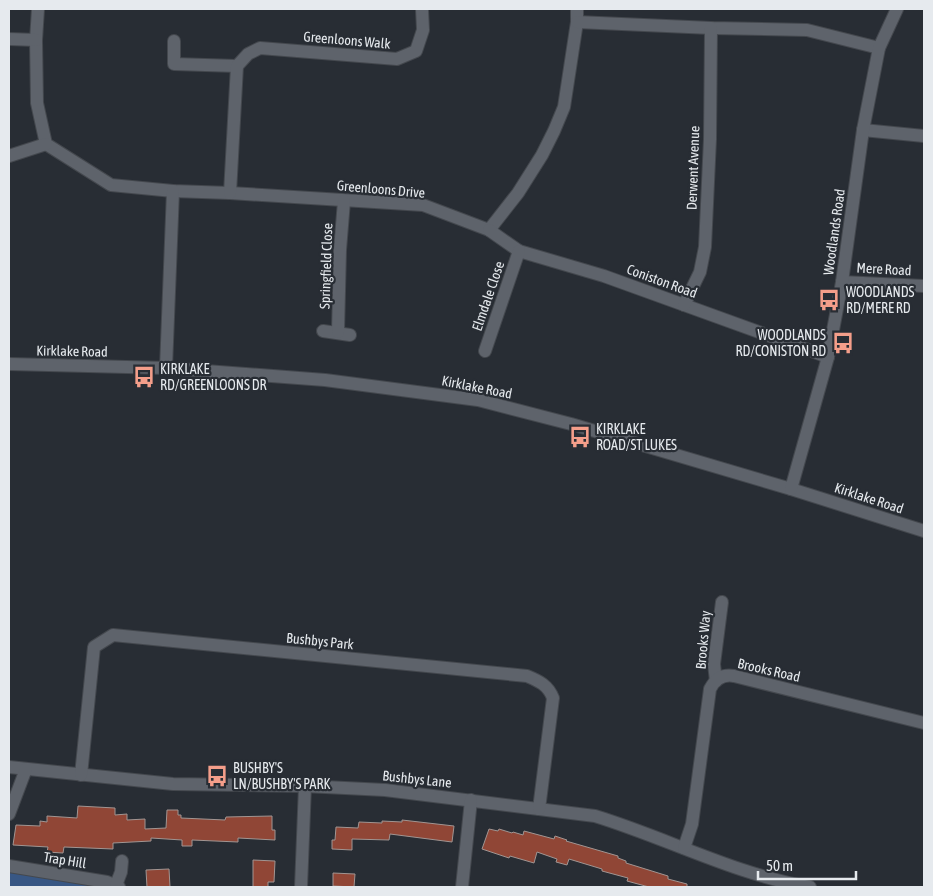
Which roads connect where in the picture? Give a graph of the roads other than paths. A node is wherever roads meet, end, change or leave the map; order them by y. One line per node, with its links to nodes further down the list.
1 (38, 9): 7 (street)
2 (422, 9): 10 (street, Greenloons Walk)
3 (897, 9): 9 (street, Woodlands Road)
4 (577, 15): 5 (street); 18 (street)
5 (711, 28): 9 (street); 22 (street, Derwent Avenue)
6 (9, 39): 7 (street)
7 (36, 40): 13 (street)
8 (174, 41): 10 (street)
9 (879, 48): 11 (street, Woodlands Road)
10 (237, 66): 16 (street)
11 (863, 130): 12 (street); 20 (street, Woodlands Road)
12 (924, 136)
13 (46, 144): 14 (street); 15 (street, Greenloons Drive)
14 (9, 156)
15 (173, 191): 16 (street, Greenloons Drive); 27 (street)
16 (230, 193): 17 (street, Greenloons Drive)
17 (344, 201): 18 (street, Greenloons Drive); 23 (street, Springfield Close)
18 (489, 230): 19 (street, Coniston Road)
19 (519, 251): 22 (street, Coniston Road); 24 (street, Elmdale Close)
20 (842, 282): 21 (street, Mere Road); 25 (street, Woodlands Road)
21 (924, 286)
22 (684, 304): 25 (street, Coniston Road)
23 (323, 331)
24 (486, 351)
25 (828, 357): 28 (street, Woodlands Road)
26 (9, 364): 27 (street, Kirklake Road)
27 (166, 368): 28 (street, Kirklake Road)
28 (791, 489): 29 (street, Kirklake Road)
29 (924, 531)
30 (722, 602): 31 (street, Brooks Way)
31 (716, 681): 32 (street, Brooks Road); 40 (street)
32 (924, 723)
33 (9, 767): 34 (street, Bushbys Lane)
34 (26, 769): 35 (street, Bushbys Lane); 39 (street)
35 (81, 775): 36 (street, Bushbys Lane); 38 (street, Bushbys Park)
36 (305, 786): 37 (street, Bushbys Lane); 44 (street)
37 (471, 800): 38 (street, Bushbys Lane); 45 (street)
38 (539, 809): 40 (street, Bushbys Lane)
39 (9, 814)
40 (684, 848): 46 (street, Bushbys Lane)
41 (122, 861): 43 (street, Trap Hill)
42 (9, 866): 43 (street, Trap Hill)
43 (117, 886)
44 (301, 887)
45 (462, 887)
46 (810, 887)

